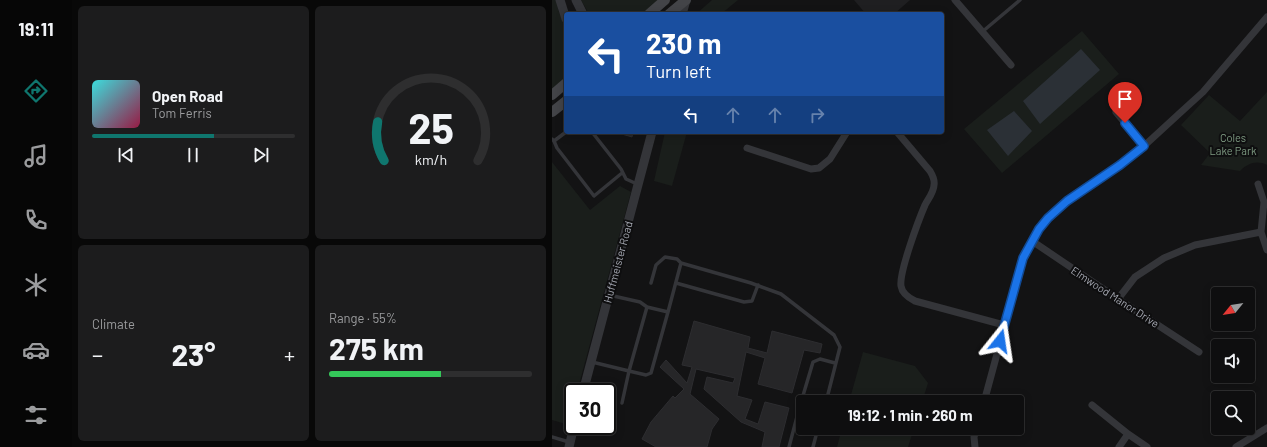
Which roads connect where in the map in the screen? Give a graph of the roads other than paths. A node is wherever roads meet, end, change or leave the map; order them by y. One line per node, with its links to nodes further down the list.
1 (560, 0): 11 (street)
2 (576, 0): 7 (street)
3 (665, 0): 8 (main road)
4 (686, 0): 9 (main road); 10 (street)
5 (955, 0): 13 (street)
6 (1020, 0): 13 (lane)
7 (582, 12)
8 (651, 12)
9 (671, 12)
10 (683, 12)
11 (564, 13)
12 (1267, 17): 26 (street)
13 (982, 32): 14 (street)
14 (1010, 65)
15 (564, 85): 16 (main road)
16 (552, 95)
17 (564, 103): 18 (main road)
18 (552, 112)
19 (1116, 112): 26 (street)
20 (564, 133): 25 (lane)
21 (594, 134): 28 (lane)
22 (651, 134): 29 (street, Huffmeister Road)
23 (846, 134): 27 (street)
24 (899, 134): 42 (street)
25 (553, 140): 28 (lane)
26 (1144, 146): 32 (street)
27 (747, 148)
28 (622, 173): 29 (lane)
29 (638, 184): 38 (street, Huffmeister Road)
30 (1258, 184): 31 (street)
31 (1261, 232): 33 (street); 39 (street)
32 (1032, 241): 39 (street, Elmwood Manor Drive); 42 (street)
33 (1267, 250)
34 (681, 263): 35 (lane); 36 (lane); 37 (lane)
35 (651, 283)
36 (676, 283): 37 (lane); 41 (lane)
37 (758, 285): 45 (lane)
38 (609, 295): 40 (lane); 44 (street, Huffmeister Road)
39 (1118, 299): 43 (street, Elmwood Manor Drive)
40 (647, 307): 41 (lane); 46 (lane)
41 (668, 312): 46 (lane)
42 (1004, 326): 50 (street)
43 (1199, 352)
44 (591, 362): 46 (lane); 47 (street, Huffmeister Road)
45 (835, 363): 48 (lane); 49 (lane)
46 (629, 371): 51 (lane)
47 (585, 383)
48 (805, 395)
49 (828, 395)
50 (986, 395)
51 (622, 403)
52 (1092, 405): 55 (street)
53 (796, 425): 61 (lane)
54 (1267, 428): 66 (street)
55 (1128, 434): 64 (street); 65 (street)
56 (572, 435): 60 (street)
57 (816, 435): 62 (lane)
58 (975, 435): 63 (street)
59 (552, 437): 60 (lane)
60 (570, 445)
61 (789, 447)
62 (813, 447)
63 (975, 447)
64 (1119, 447)
65 (1147, 447)
66 (1236, 447)

